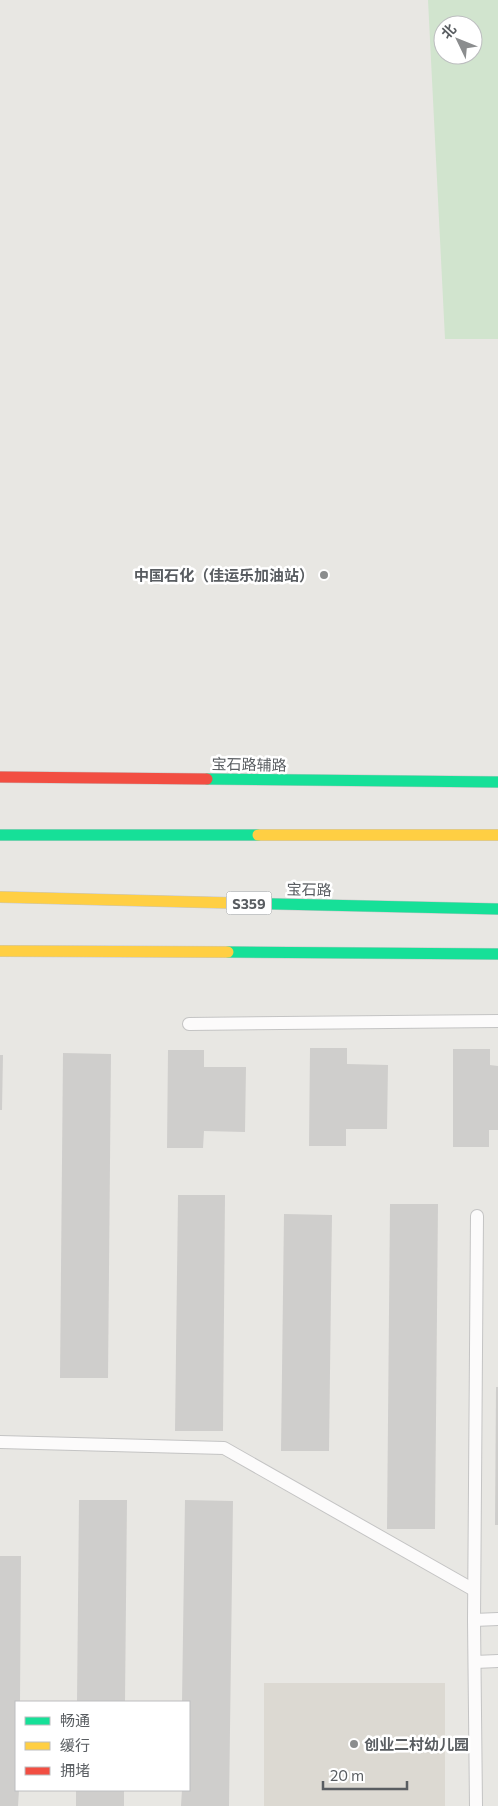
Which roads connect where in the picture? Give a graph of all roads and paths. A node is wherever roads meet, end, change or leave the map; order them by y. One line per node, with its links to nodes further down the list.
1 (0, 777): 2 (main road, 宝石路辅路)
2 (498, 782)
3 (498, 834): 4 (main road)
4 (0, 835)
5 (0, 897): 6 (main road, 宝石路 / S359)
6 (498, 909)
7 (0, 951): 8 (main road)
8 (498, 954)
9 (498, 1020): 10 (lane)
10 (189, 1024)
11 (477, 1216): 13 (lane)
12 (0, 1442): 13 (lane)
13 (474, 1590): 15 (lane)
14 (498, 1619): 15 (lane)
15 (474, 1620): 17 (lane)
16 (498, 1661): 17 (lane)
17 (475, 1662): 18 (lane)
18 (476, 1806)

